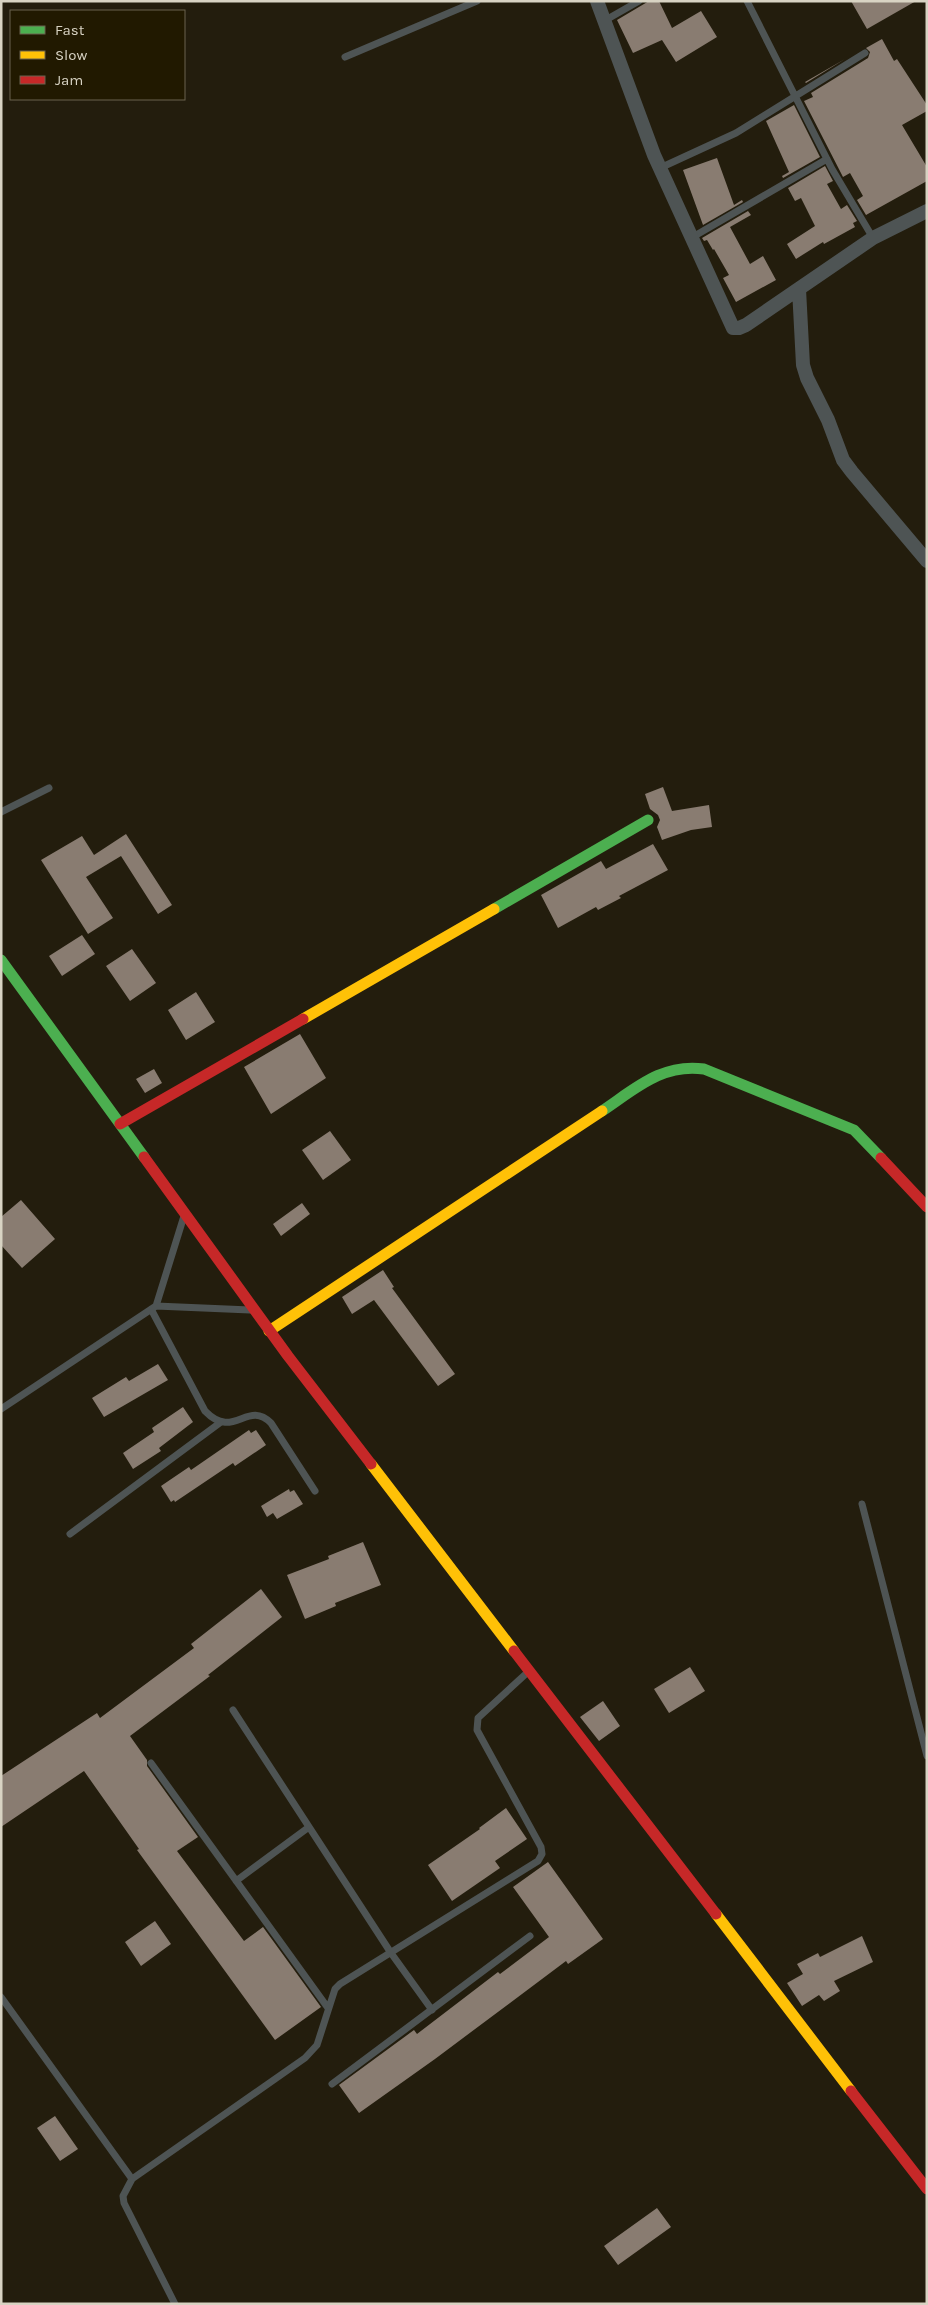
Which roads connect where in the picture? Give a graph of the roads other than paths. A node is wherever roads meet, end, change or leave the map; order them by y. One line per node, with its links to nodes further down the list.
1 (477, 1): 7 (lane)
2 (597, 1): 5 (street)
3 (639, 1): 5 (lane)
4 (747, 1): 8 (lane)
5 (604, 22): 10 (street)
6 (865, 53): 8 (lane)
7 (345, 57)
8 (794, 96): 9 (lane); 10 (lane)
9 (827, 159): 12 (lane); 13 (lane)
10 (660, 168): 12 (street)
11 (927, 211): 13 (street)
12 (692, 238): 14 (street)
13 (873, 238): 14 (street)
14 (799, 289): 15 (street)
15 (927, 561)
16 (48, 788): 17 (lane)
17 (1, 812)
18 (648, 820): 20 (main road)
19 (1, 960): 20 (main road)
20 (120, 1124): 22 (main road)
21 (927, 1207): 25 (main road)
22 (185, 1214): 23 (lane); 24 (main road)
23 (153, 1308): 24 (lane); 26 (lane); 27 (lane)
24 (254, 1310): 25 (main road)
25 (269, 1331): 31 (main road)
26 (1, 1409)
27 (221, 1422): 28 (lane); 30 (lane)
28 (315, 1491)
29 (862, 1504): 33 (lane)
30 (70, 1534)
31 (529, 1671): 38 (lane); 44 (main road)
32 (233, 1710): 35 (lane)
33 (927, 1756)
34 (152, 1763): 36 (lane)
35 (309, 1827): 36 (lane); 38 (lane)
36 (236, 1880): 40 (lane)
37 (530, 1936): 41 (lane)
38 (390, 1953): 40 (lane); 41 (lane)
39 (1, 1997): 43 (lane)
40 (328, 2008): 43 (lane)
41 (432, 2010): 42 (lane)
42 (332, 2084)
43 (132, 2179): 45 (lane)
44 (927, 2189)
45 (175, 2304)

